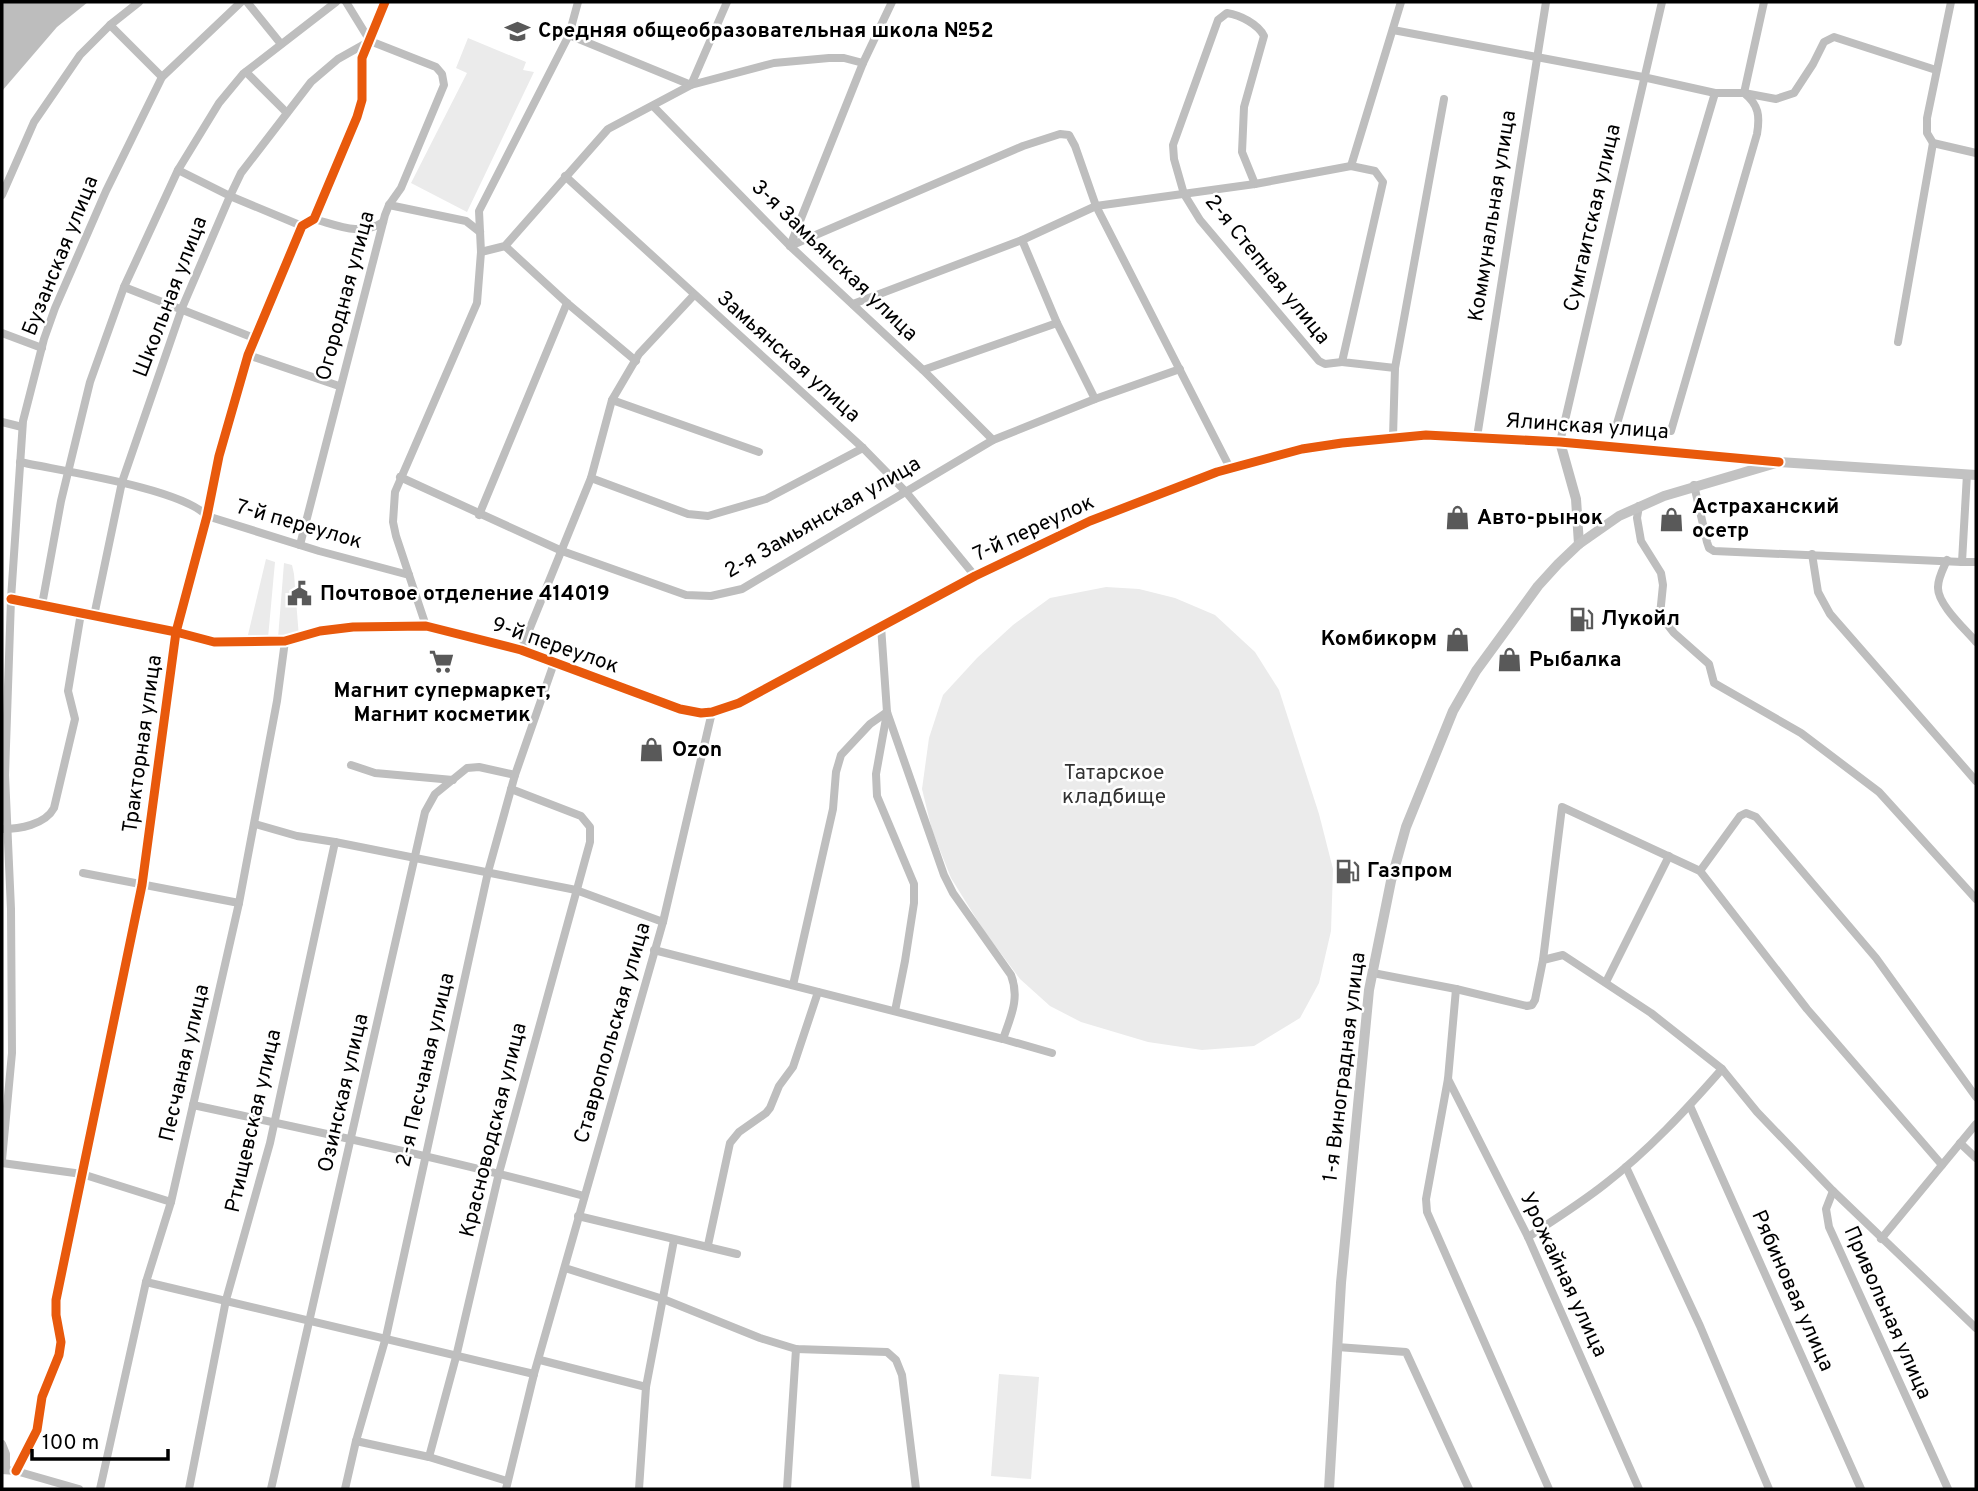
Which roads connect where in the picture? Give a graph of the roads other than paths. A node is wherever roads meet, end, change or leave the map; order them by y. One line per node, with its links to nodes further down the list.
1 (139, 2): 15 (street)
2 (241, 2): 24 (street, Бузанская улица)
3 (247, 2): 19 (street)
4 (336, 2): 19 (street)
5 (346, 2): 18 (street)
6 (385, 2): 18 (street)
7 (578, 2): 17 (street)
8 (727, 2): 26 (street)
9 (891, 2): 21 (street)
10 (1401, 2): 16 (street)
11 (1546, 2): 20 (street, Коммунальная улица)
12 (1662, 2): 25 (street, Сумгаитская улица)
13 (1763, 2): 28 (street)
14 (1951, 2): 22 (street)
15 (110, 25): 24 (street); 39 (street)
16 (1393, 30): 20 (street); 34 (street)
17 (569, 35): 26 (street); 46 (street)
18 (370, 41): 31 (street, Школьная улица); 41 (street, Огородная улица); 43 (street)
19 (281, 44): 23 (street)
20 (1536, 56): 25 (street); 75 (street, Коммунальная улица)
21 (863, 63): 26 (street); 49 (street)
22 (1936, 70): 28 (street); 32 (street)
23 (246, 72): 31 (street); 35 (street)
24 (162, 76): 60 (street, Бузанская улица)
25 (1643, 77): 27 (street); 77 (street, Сумгаитская улица)
26 (691, 85): 30 (street)
27 (1715, 93): 28 (street); 72 (street)
28 (1745, 93): 73 (street)
29 (1444, 99): 64 (street)
30 (653, 106): 36 (street); 49 (street, 3-я Замьянская улица)
31 (287, 113): 40 (street, Школьная улица)
32 (1933, 144): 33 (street); 59 (street)
33 (1976, 153)
34 (1351, 166): 37 (street); 63 (street, 2-я Степная улица)
35 (178, 170): 40 (street); 51 (street)
36 (565, 176): 48 (street); 52 (street, Замьянская улица)
37 (1255, 184): 38 (street); 38 (street, 2-я Степная улица)
38 (1184, 194): 42 (street); 63 (street, 2-я Степная улица)
39 (2, 195)
40 (230, 196): 45 (street); 55 (street, Школьная улица)
41 (389, 205): 44 (street, Огородная улица); 46 (street)
42 (1096, 206): 47 (street); 49 (street); 65 (street)
43 (314, 219): 44 (street); 45 (street)
44 (383, 222): 67 (street, Огородная улица)
45 (302, 226): 58 (street, Тракторная улица)
46 (480, 232): 50 (street)
47 (1022, 240): 54 (street); 56 (street)
48 (505, 246): 50 (street); 53 (street)
49 (790, 246): 54 (street, 3-я Замьянская улица)
50 (481, 252): 85 (street)
51 (124, 287): 55 (street); 83 (street)
52 (694, 295): 62 (street); 78 (street, Замьянская улица)
53 (567, 303): 62 (street); 91 (street)
54 (853, 304): 66 (street, 3-я Замьянская улица)
55 (182, 308): 58 (street); 87 (street, Школьная улица)
56 (1058, 323): 66 (street); 68 (street)
57 (2, 333): 60 (street)
58 (254, 338): 61 (street, Тракторная улица)
59 (1898, 342)
60 (42, 348): 71 (street, Бузанская улица)
61 (248, 355): 67 (street); 92 (street, Тракторная улица)
62 (636, 361): 69 (street)
63 (1342, 362): 64 (street, 2-я Степная улица)
64 (1395, 368): 74 (street)
65 (1180, 369): 68 (street, 2-я Замьянская улица); 82 (street)
66 (923, 370): 76 (street, 3-я Замьянская улица)
67 (339, 386): 94 (street, Огородная улица)
68 (1095, 399): 76 (street, 2-я Замьянская улица)
69 (612, 400): 79 (street); 86 (street)
70 (2, 422): 71 (street)
71 (22, 427): 81 (street, Бузанская улица)
72 (1616, 427)
73 (1671, 431)
74 (1393, 437): 75 (street, Ялинская улица); 82 (street, 7-й переулок)
75 (1477, 437): 77 (street, Ялинская улица)
76 (993, 440): 89 (street, 2-я Замьянская улица)
77 (1560, 442): 80 (street, Ялинская улица); 93 (street)
78 (863, 448): 86 (street); 89 (street, Замьянская улица)
79 (759, 452)
80 (1779, 461): 84 (main road, 1-я Виноградная улица); 88 (main road, 1-я Виноградная улица)
81 (20, 462): 83 (street, 7-й переулок); 102 (street, Бузанская улица)
82 (1230, 468): 101 (street, 7-й переулок)
83 (68, 472): 87 (street, 7-й переулок); 103 (street)
84 (1972, 475): 98 (street)
85 (400, 477): 91 (street, 2-я Замьянская улица); 100 (street)
86 (591, 478): 95 (street)
87 (122, 482): 92 (street, 7-й переулок); 105 (street, Школьная улица)
88 (1694, 485): 90 (main road, 1-я Виноградная улица); 96 (street)
89 (906, 492): 95 (street, 2-я Замьянская улица); 101 (street, Замьянская улица)
90 (1639, 506): 93 (main road, 1-я Виноградная улица); 131 (street)
91 (480, 515): 95 (street, 2-я Замьянская улица)
92 (206, 516): 94 (street, 7-й переулок); 108 (street, Тракторная улица)
93 (1579, 544): 137 (main road, 1-я Виноградная улица)
94 (300, 545): 100 (street, 7-й переулок)
95 (562, 551): 111 (street)
96 (1812, 554): 97 (street); 119 (street)
97 (1947, 560): 98 (street); 110 (street)
98 (1962, 562): 99 (street)
99 (1976, 562)
100 (409, 575): 106 (street)
101 (975, 576): 107 (street, 7-й переулок)
102 (10, 599): 103 (street, 9-й переулок); 116 (street, Бузанская улица)
103 (42, 605): 104 (street, 9-й переулок)
104 (81, 613): 105 (street, 9-й переулок); 122 (street)
105 (94, 616): 108 (street, 9-й переулок)
106 (426, 626): 109 (street, 9-й переулок); 111 (street, 9-й переулок)
107 (880, 626): 113 (street, 7-й переулок); 114 (street)
108 (176, 632): 109 (street, 9-й переулок); 129 (street, Тракторная улица)
109 (285, 641): 121 (street, Песчаная улица)
110 (1976, 642)
111 (521, 650): 112 (street, 9-й переулок)
112 (554, 663): 113 (street, 9-й переулок); 117 (street, 2-я Песчаная улица)
113 (712, 712): 134 (street, Ставропольская улица)
114 (887, 712): 139 (street); 143 (street); 144 (street)
115 (351, 765): 118 (street)
116 (4, 775): 122 (street)
117 (515, 775): 118 (street, Озинская улица); 120 (street, 2-я Песчаная улица)
118 (453, 780): 125 (street, Озинская улица)
119 (1976, 781)
120 (511, 789): 127 (street, 2-я Песчаная улица); 130 (street, Красноводская улица)
121 (255, 824): 123 (street); 132 (street, Песчаная улица)
122 (5, 829): 133 (street)
123 (335, 842): 125 (street); 152 (street, Ртищевская улица)
124 (1669, 856): 126 (street); 136 (street); 138 (street)
125 (415, 857): 127 (street); 154 (street, Озинская улица)
126 (1700, 871): 149 (street); 159 (street)
127 (488, 872): 130 (street); 156 (street, 2-я Песчаная улица)
128 (83, 873): 129 (street)
129 (142, 885): 132 (street); 162 (street, Тракторная улица)
130 (576, 890): 134 (street); 161 (street, Красноводская улица)
131 (1976, 899)
132 (239, 903): 150 (street, Песчаная улица)
133 (7, 909): 142 (street)
134 (663, 922): 135 (street, Ставропольская улица)
135 (654, 950): 139 (street); 164 (street, Ставропольская улица)
136 (1543, 960): 138 (street); 140 (street)
137 (1373, 973): 140 (street); 179 (main road, 1-я Виноградная улица)
138 (1606, 982): 146 (street)
139 (793, 985): 141 (street)
140 (1456, 989): 147 (street)
141 (818, 992): 143 (street); 170 (street)
142 (6, 994): 148 (street)
143 (895, 1011): 144 (street)
144 (1003, 1039): 145 (street)
145 (1052, 1054)
146 (1722, 1069): 151 (street); 163 (street)
147 (1448, 1079): 167 (street, Урожайная улица); 200 (street)
148 (6, 1080): 158 (street)
149 (1976, 1097)
150 (193, 1105): 152 (street); 165 (street, Песчаная улица)
151 (1690, 1106): 160 (street); 203 (street, Рябиновая улица)
152 (273, 1122): 154 (street); 175 (street, Ртищевская улица)
153 (1976, 1124): 155 (street)
154 (352, 1139): 156 (street); 176 (street, Озинская улица)
155 (1960, 1143): 157 (street); 159 (street)
156 (424, 1157): 161 (street); 178 (street, 2-я Песчаная улица)
157 (1976, 1158)
158 (2, 1162): 162 (street)
159 (1942, 1165): 168 (street)
160 (1626, 1167): 167 (street); 202 (street)
161 (499, 1173): 164 (street); 181 (street, Красноводская улица)
162 (82, 1174): 165 (street); 188 (street, Тракторная улица)
163 (1833, 1191): 168 (street); 204 (street, Привольная улица)
164 (584, 1196): 166 (street, Ставропольская улица)
165 (171, 1202): 173 (street, Песчаная улица)
166 (578, 1216): 169 (street); 172 (street, Ставропольская улица)
167 (1528, 1237): 201 (street, Урожайная улица)
168 (1881, 1239): 177 (street)
169 (674, 1240): 170 (street); 174 (street)
170 (708, 1245): 171 (street)
171 (737, 1254)
172 (565, 1268): 174 (street); 182 (street, Ставропольская улица)
173 (146, 1282): 175 (street); 191 (street, Песчаная улица)
174 (663, 1299): 180 (street); 184 (street)
175 (226, 1300): 176 (street); 192 (street, Ртищевская улица)
176 (308, 1321): 178 (street); 193 (street, Озинская улица)
177 (1976, 1328)
178 (386, 1337): 181 (street); 185 (street, 2-я Песчаная улица)
179 (1337, 1347): 198 (main road, 1-я Виноградная улица); 199 (street)
180 (796, 1349): 196 (street); 197 (street)
181 (456, 1357): 183 (street); 187 (street, Красноводская улица)
182 (540, 1360): 183 (street, Ставропольская улица); 184 (street)
183 (534, 1374): 189 (street, Ставропольская улица)
184 (646, 1387): 195 (street)
185 (356, 1441): 187 (street); 194 (street, 2-я Песчаная улица)
186 (2, 1444): 188 (street)
187 (429, 1457): 189 (street)
188 (8, 1470): 190 (street)
189 (507, 1485)
190 (79, 1489)
191 (100, 1489)
192 (189, 1489)
193 (271, 1489)
194 (345, 1489)
195 (639, 1489)
196 (787, 1489)
197 (916, 1489)
198 (1329, 1489)
199 (1469, 1489)
200 (1549, 1489)
201 (1639, 1489)
202 (1769, 1489)
203 (1861, 1489)
204 (1948, 1489)

